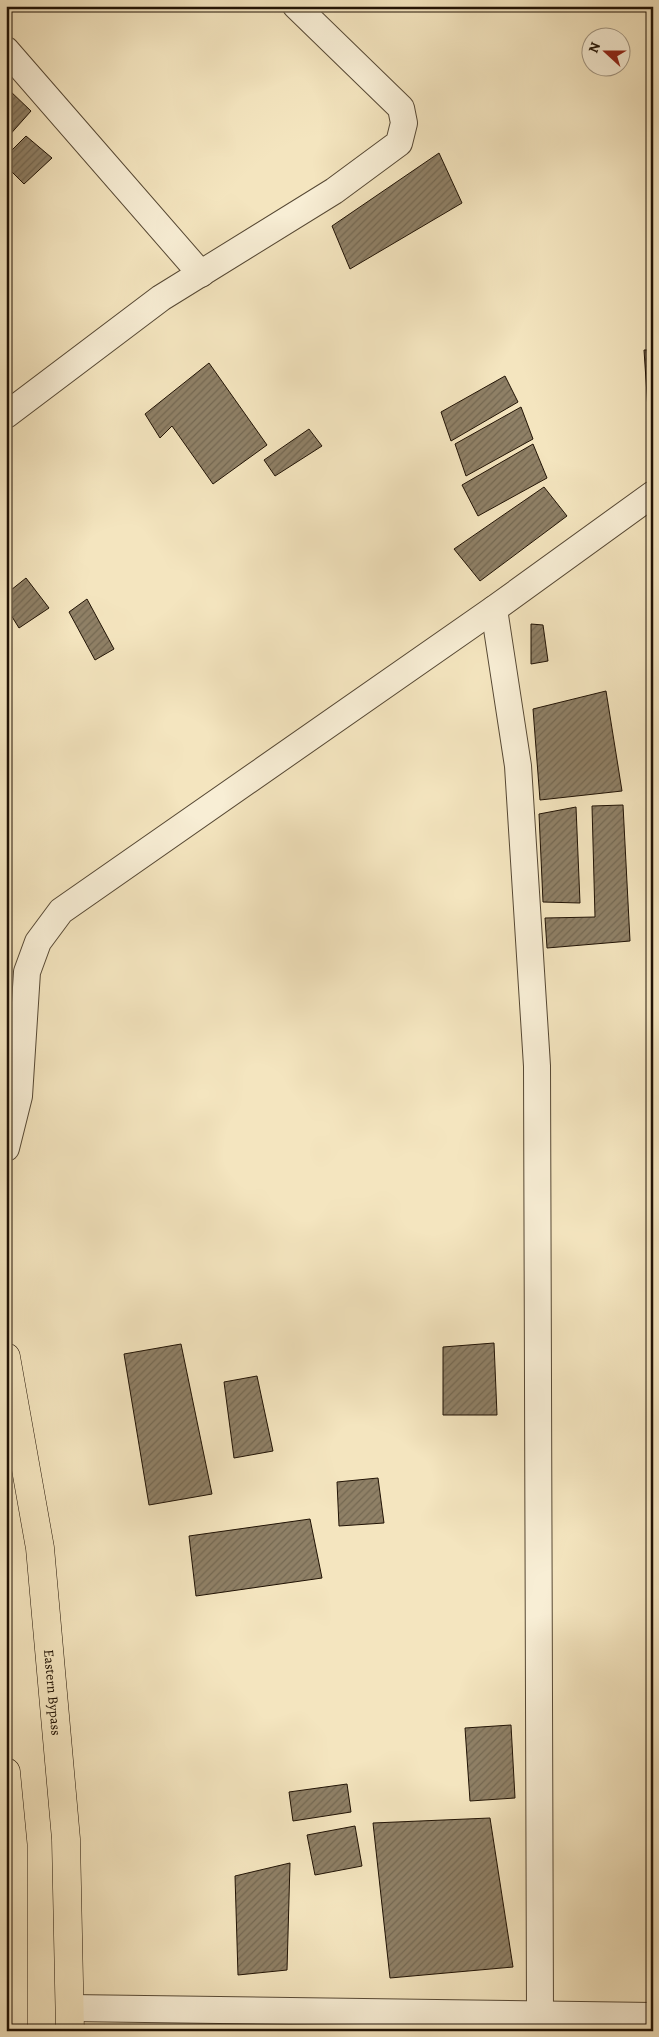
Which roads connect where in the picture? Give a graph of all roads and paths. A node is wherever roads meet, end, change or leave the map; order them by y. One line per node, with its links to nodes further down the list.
1 (296, 6): 3 (street)
2 (6, 50): 3 (street)
3 (200, 274): 4 (street)
4 (6, 415)
5 (653, 494): 6 (street)
6 (494, 609): 7 (street); 10 (street)
7 (6, 1148)
8 (6, 1357): 12 (main road, Eastern Bypass)
9 (6, 1772): 13 (main road)
10 (540, 2014): 11 (street); 12 (street)
11 (653, 2016)
12 (71, 2019)
13 (13, 2031)

